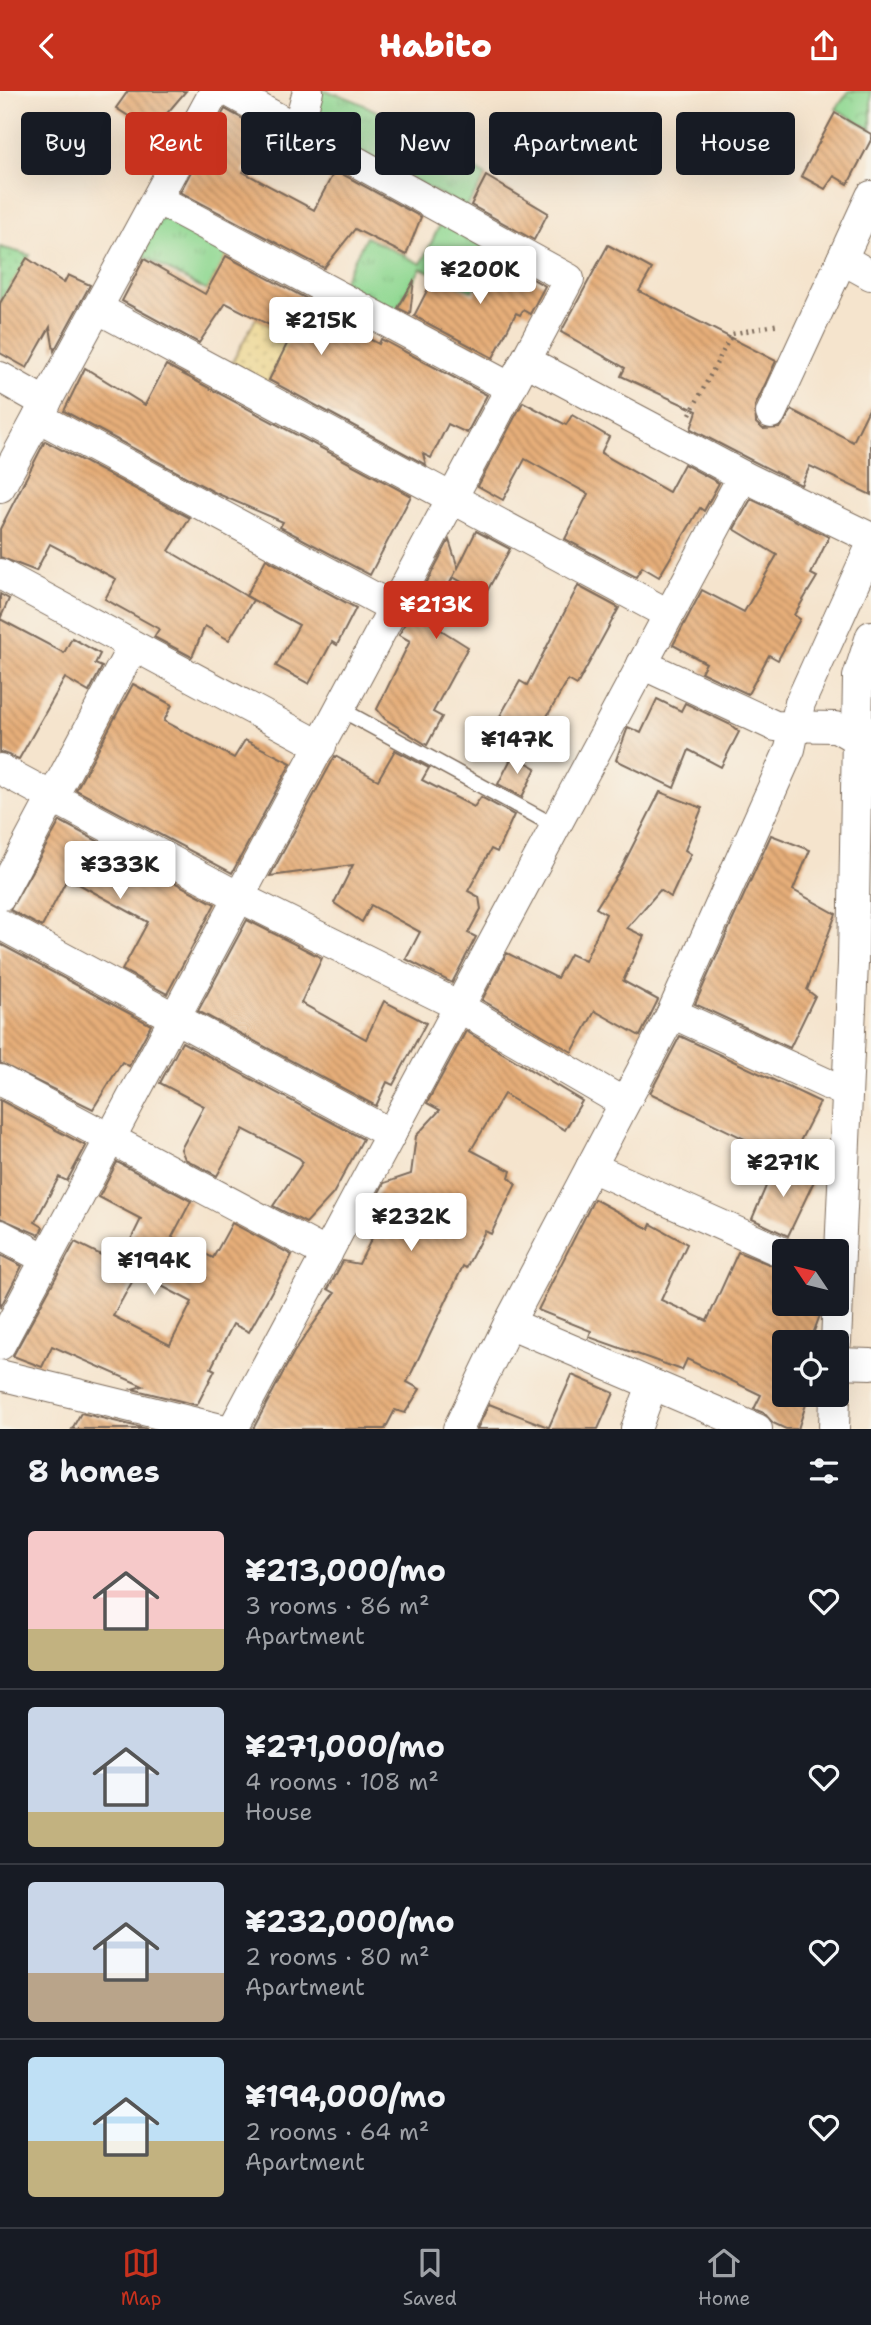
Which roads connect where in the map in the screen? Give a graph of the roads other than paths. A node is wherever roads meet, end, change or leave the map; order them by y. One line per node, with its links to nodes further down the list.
1 (215, 91): 8 (street)
2 (228, 91): 4 (street)
3 (309, 91): 5 (street)
4 (264, 112)
5 (303, 112)
6 (361, 166): 12 (street)
7 (871, 196): 9 (street)
8 (157, 199): 11 (street); 14 (street)
9 (842, 259): 10 (street); 16 (street)
10 (871, 275)
11 (97, 308): 15 (street); 19 (street)
12 (526, 361): 14 (street); 17 (street)
13 (0, 377): 15 (street)
14 (512, 388): 19 (street)
15 (42, 410): 18 (street); 23 (street)
16 (771, 413)
17 (743, 475): 20 (street); 24 (street)
18 (0, 487)
19 (452, 498): 23 (street); 24 (street)
20 (871, 538)
21 (871, 546): 29 (street)
22 (0, 574): 26 (street)
23 (394, 608): 28 (street)
24 (668, 614): 27 (street)
25 (871, 636): 30 (street)
26 (133, 646): 31 (street); 33 (street)
27 (642, 664): 29 (street); 34 (street)
28 (340, 709): 31 (street); 34 (lane)
29 (795, 727): 30 (street); 40 (street)
30 (863, 742): 38 (street)
31 (321, 746): 36 (street)
32 (0, 769): 33 (street)
33 (52, 797): 35 (street); 36 (street)
34 (555, 826): 39 (street)
35 (0, 896)
36 (239, 897): 39 (street); 41 (street)
37 (0, 925): 41 (street)
38 (862, 967): 43 (street)
39 (458, 1009): 44 (street); 45 (street)
40 (672, 1013): 43 (street); 44 (street)
41 (174, 1018): 45 (street); 46 (street)
42 (0, 1080): 46 (street)
43 (845, 1092): 49 (street)
44 (624, 1103): 47 (street)
45 (391, 1134): 51 (street)
46 (110, 1138): 51 (street); 52 (street)
47 (591, 1167): 50 (street); 53 (street)
48 (0, 1235): 52 (street)
49 (839, 1239)
50 (772, 1248)
51 (327, 1254): 61 (street)
52 (46, 1259): 54 (street)
53 (509, 1323): 58 (street); 62 (street)
54 (0, 1345)
55 (849, 1363): 56 (street)
56 (871, 1364)
57 (0, 1375): 60 (street)
58 (652, 1385): 63 (street); 64 (street)
59 (835, 1407): 65 (street)
60 (221, 1429)
61 (233, 1429)
62 (457, 1429)
63 (636, 1429)
64 (757, 1429)
65 (834, 1429)

